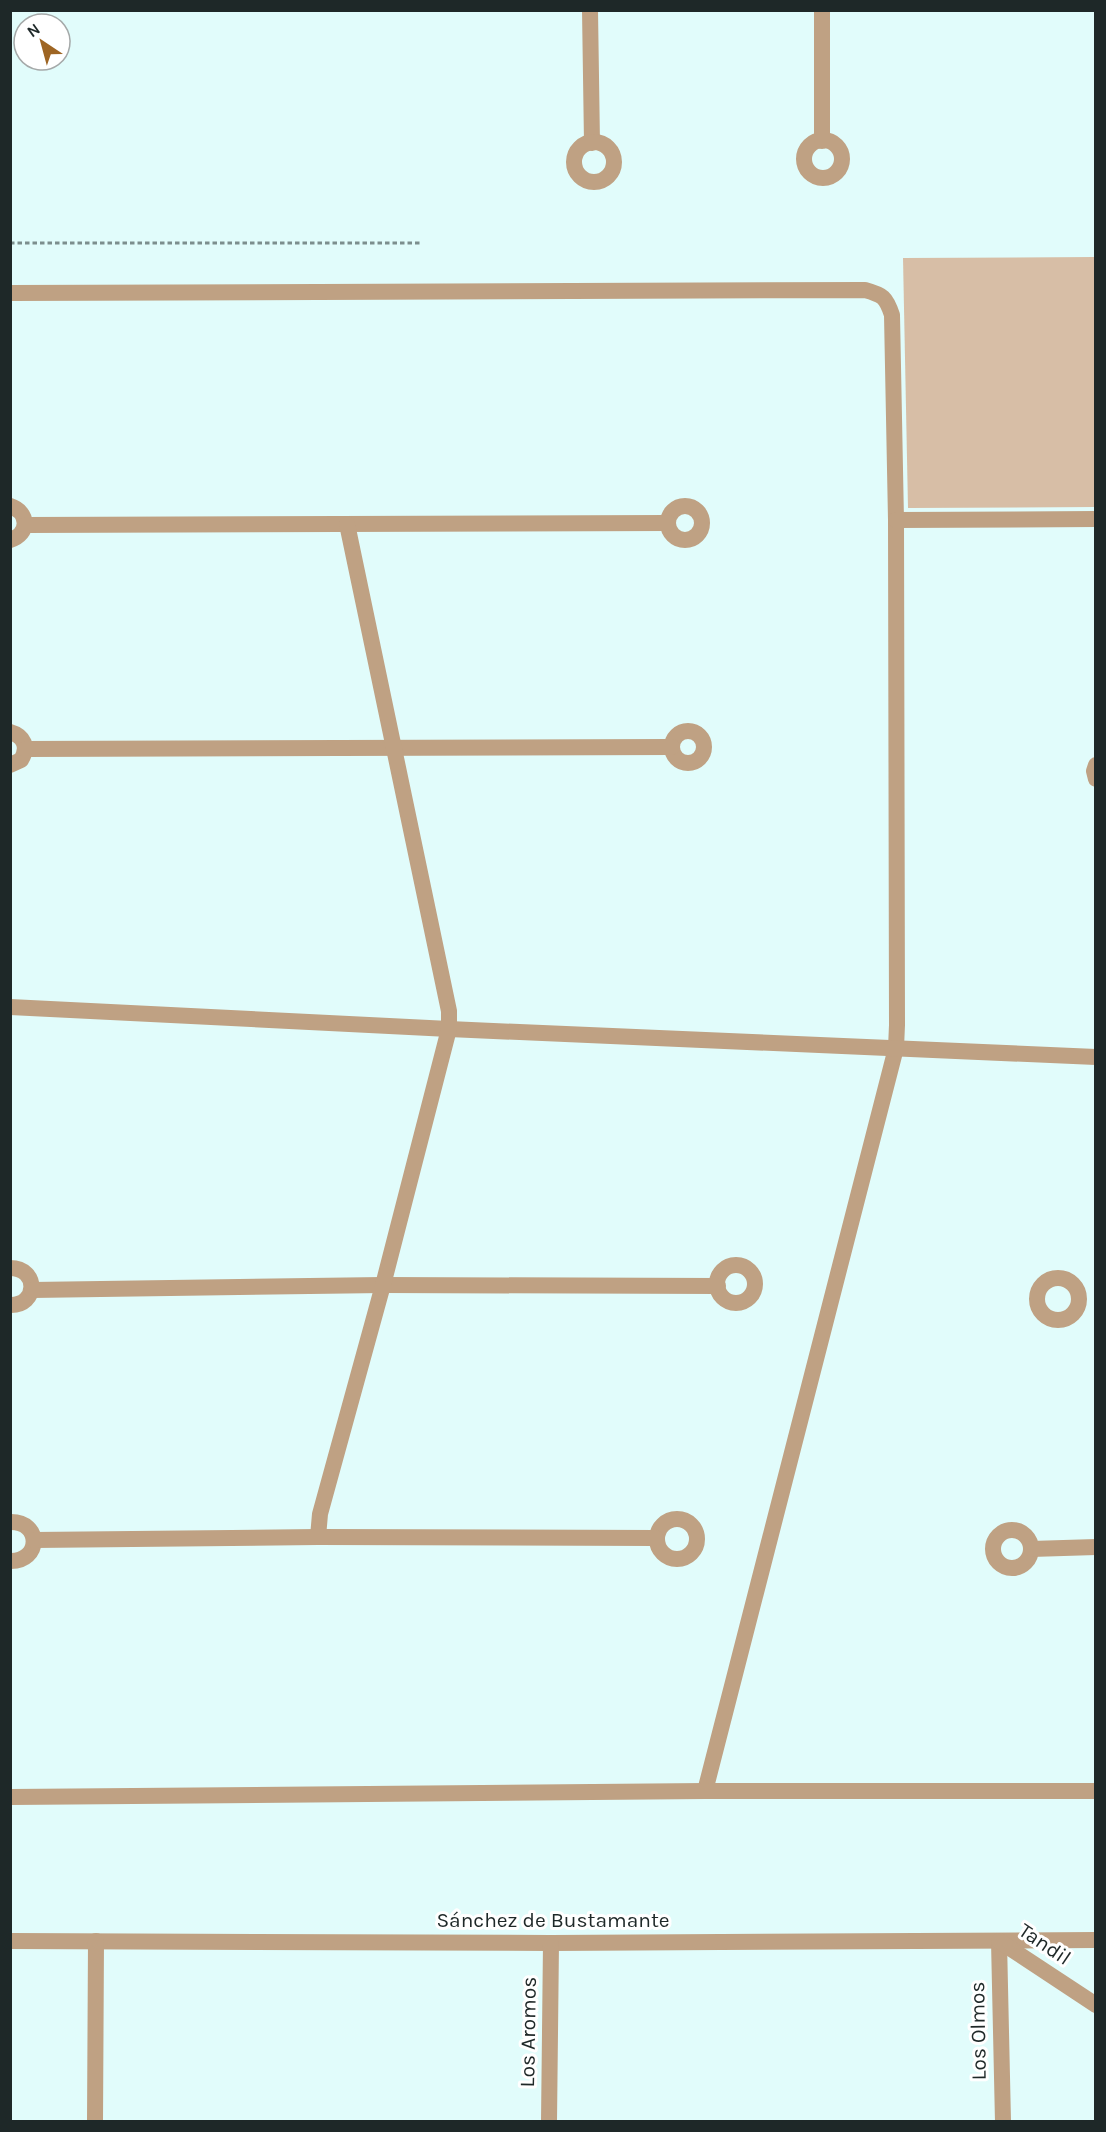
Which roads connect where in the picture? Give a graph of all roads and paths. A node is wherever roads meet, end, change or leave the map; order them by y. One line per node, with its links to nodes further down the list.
1 (590, 10): 4 (street)
2 (822, 10): 3 (street)
3 (822, 141)
4 (592, 143)
5 (10, 243): 6 (path)
6 (421, 243)
7 (10, 293): 10 (street)
8 (10, 506): 13 (street)
9 (1095, 519): 10 (street)
10 (896, 520): 24 (street)
11 (668, 523): 12 (street)
12 (347, 524): 13 (street); 18 (street)
13 (25, 525): 14 (street)
14 (10, 540)
15 (10, 732): 17 (street)
16 (672, 747): 18 (street)
17 (25, 749): 18 (street); 19 (street)
18 (396, 750): 23 (street)
19 (10, 765)
20 (1095, 765): 21 (street)
21 (1095, 779)
22 (10, 1007): 23 (street)
23 (450, 1029): 24 (street); 27 (street)
24 (896, 1048): 25 (street); 40 (street)
25 (1095, 1057)
26 (10, 1268): 29 (street)
27 (383, 1285): 28 (street); 29 (street); 34 (street)
28 (718, 1286)
29 (32, 1290): 32 (street)
30 (1078, 1302): 31 (street)
31 (1095, 1303)
32 (10, 1305)
33 (10, 1522): 36 (street)
34 (318, 1537): 35 (street); 36 (street)
35 (656, 1538)
36 (34, 1540): 39 (street)
37 (1095, 1547): 38 (street)
38 (1031, 1549)
39 (10, 1562)
40 (705, 1791): 41 (street); 42 (street)
41 (1095, 1791)
42 (10, 1797)
43 (1095, 1940): 46 (street, Sánchez de Bustamante)
44 (10, 1941): 45 (street, Sánchez de Bustamante)
45 (96, 1941): 47 (street, Sánchez de Bustamante); 49 (street)
46 (999, 1941): 47 (street, Sánchez de Bustamante); 48 (street, Tandil); 51 (street, Los Olmos)
47 (551, 1943): 50 (street, Los Aromos)
48 (1095, 2005)
49 (95, 2121)
50 (549, 2121)
51 (1003, 2121)

